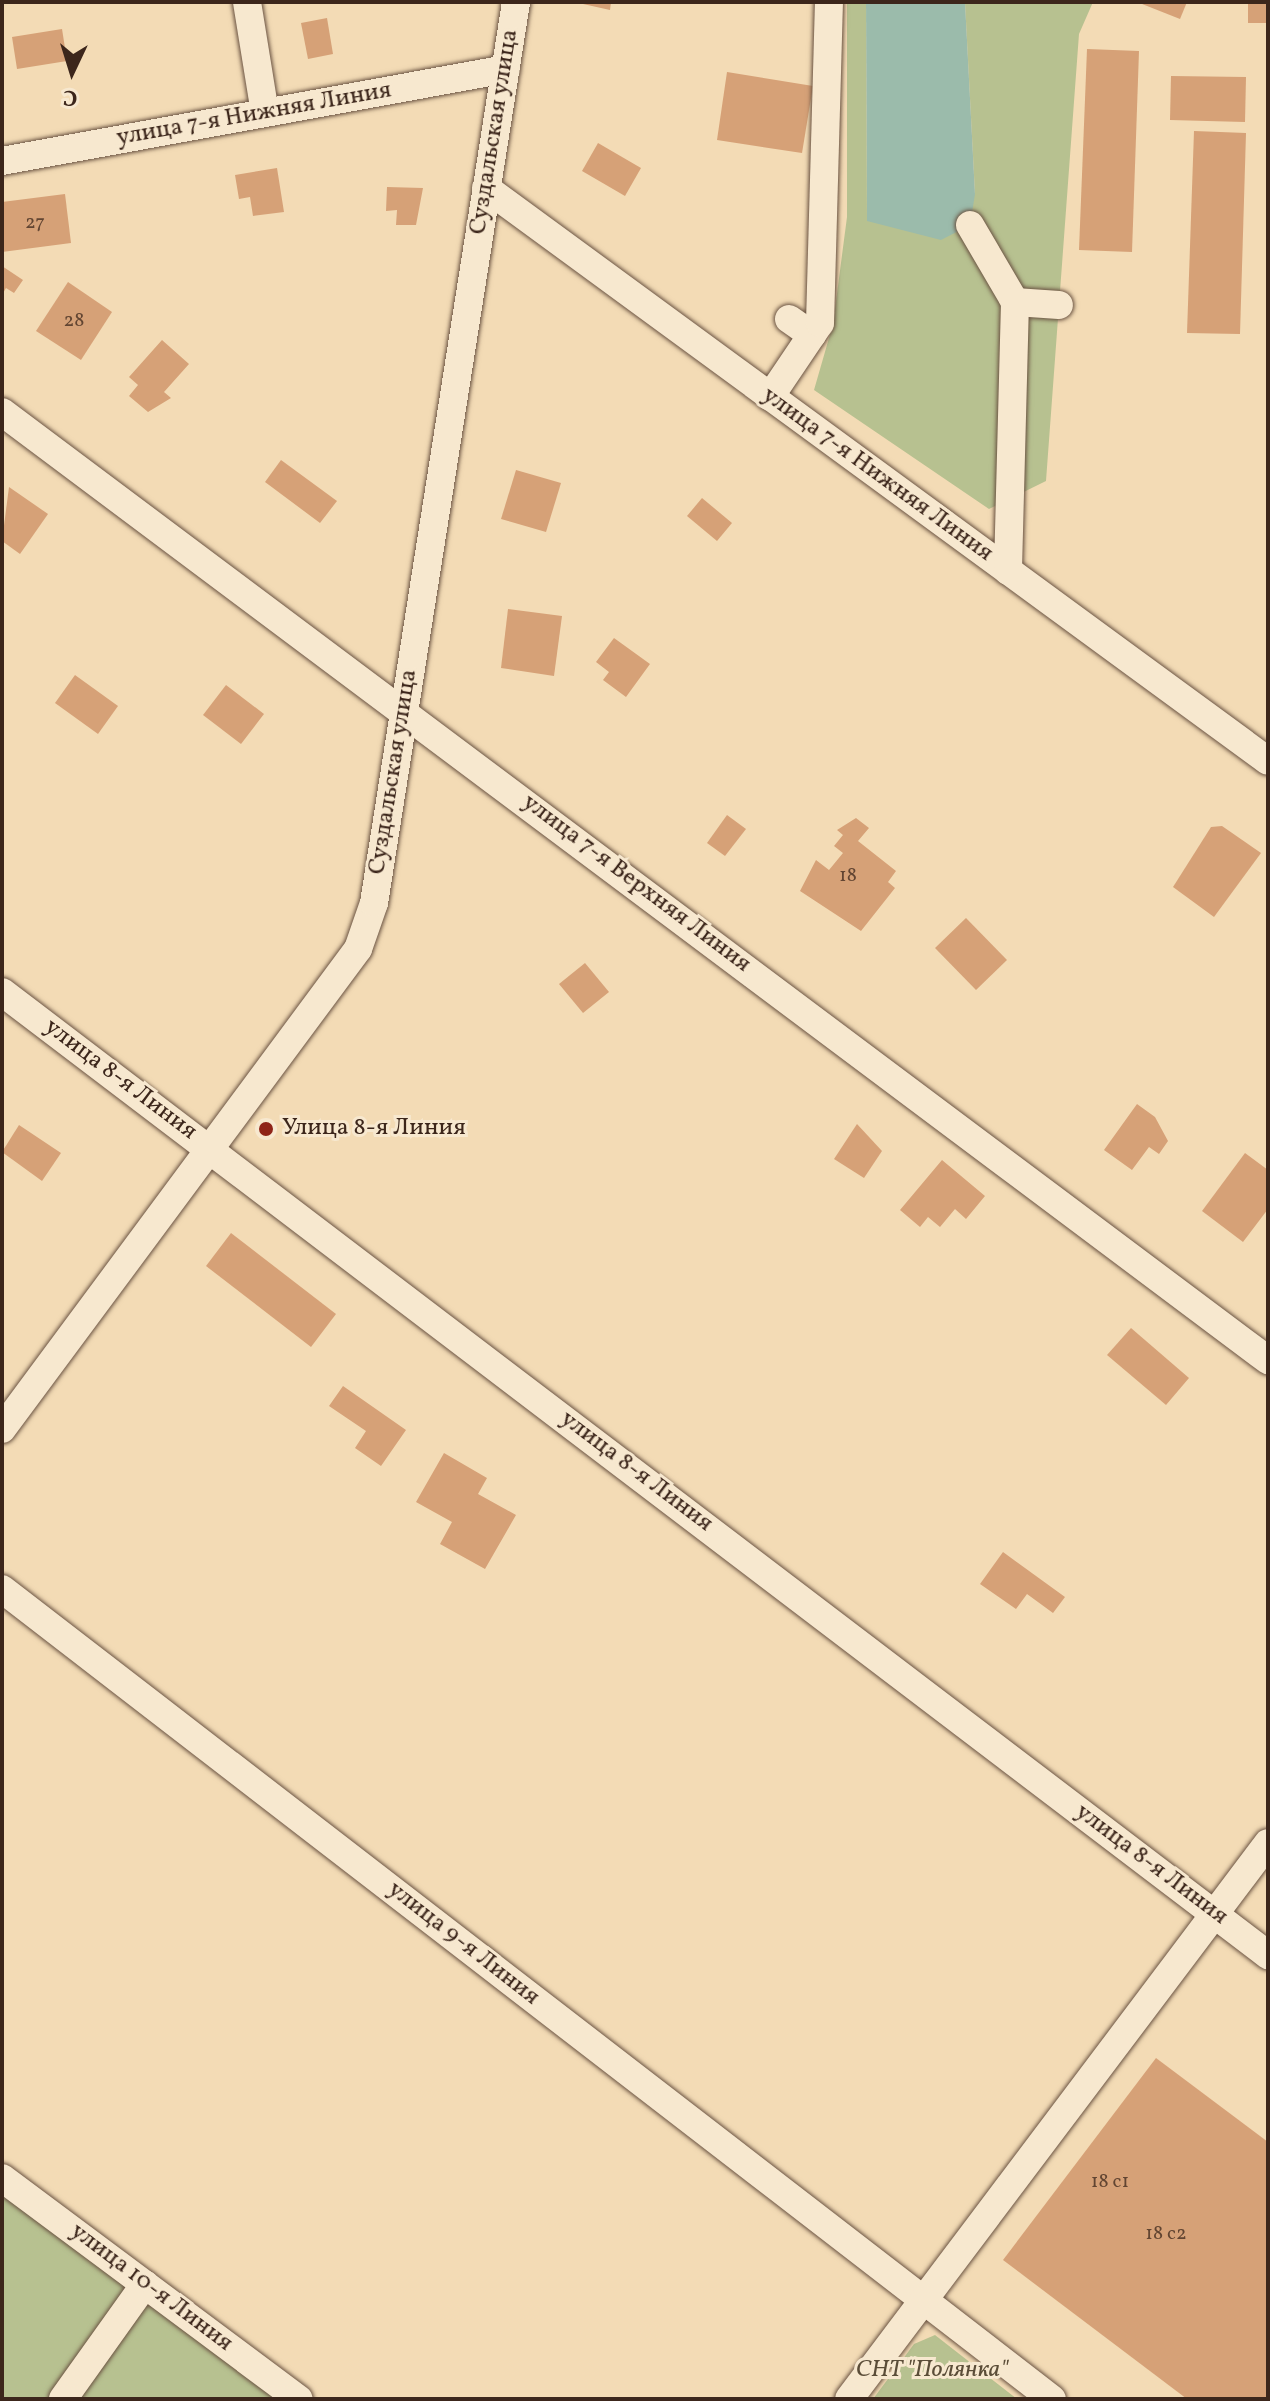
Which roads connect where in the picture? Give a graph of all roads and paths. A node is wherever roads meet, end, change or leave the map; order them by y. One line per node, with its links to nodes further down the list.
1 (247, 2): 5 (street)
2 (516, 2): 4 (street, Суздальская улица)
3 (829, 2): 11 (street)
4 (506, 69): 5 (street, улица 7-я Нижняя Линия); 7 (street, Суздальская улица)
5 (265, 113): 6 (street, улица 7-я Нижняя Линия)
6 (2, 161)
7 (486, 188): 11 (street, улица 7-я Нижняя Линия); 14 (street, Суздальская улица)
8 (970, 225): 9 (street)
9 (1015, 302): 10 (street); 13 (street)
10 (1059, 305)
11 (770, 397): 13 (street, улица 7-я Нижняя Линия)
12 (2, 412): 14 (street, улица 7-я Верхняя Линия)
13 (1008, 571): 15 (street, улица 7-я Нижняя Линия)
14 (403, 708): 17 (street, Суздальская улица); 18 (street, улица 7-я Верхняя Линия)
15 (1268, 761)
16 (2, 992): 17 (street, улица 8-я Линия)
17 (214, 1150): 19 (street, Суздальская улица); 22 (street, улица 8-я Линия)
18 (1268, 1360)
19 (2, 1429)
20 (2, 1589): 26 (street, улица 9-я Линия)
21 (1268, 1843): 22 (street)
22 (1215, 1913): 23 (street, улица 8-я Линия); 26 (street)
23 (1268, 1955)
24 (2, 2178): 25 (street, улица 10-я Линия)
25 (145, 2284): 28 (street); 29 (street, улица 10-я Линия)
26 (924, 2298): 27 (street); 30 (street, улица 9-я Линия)
27 (853, 2398)
28 (63, 2399)
29 (299, 2399)
30 (1052, 2399)

